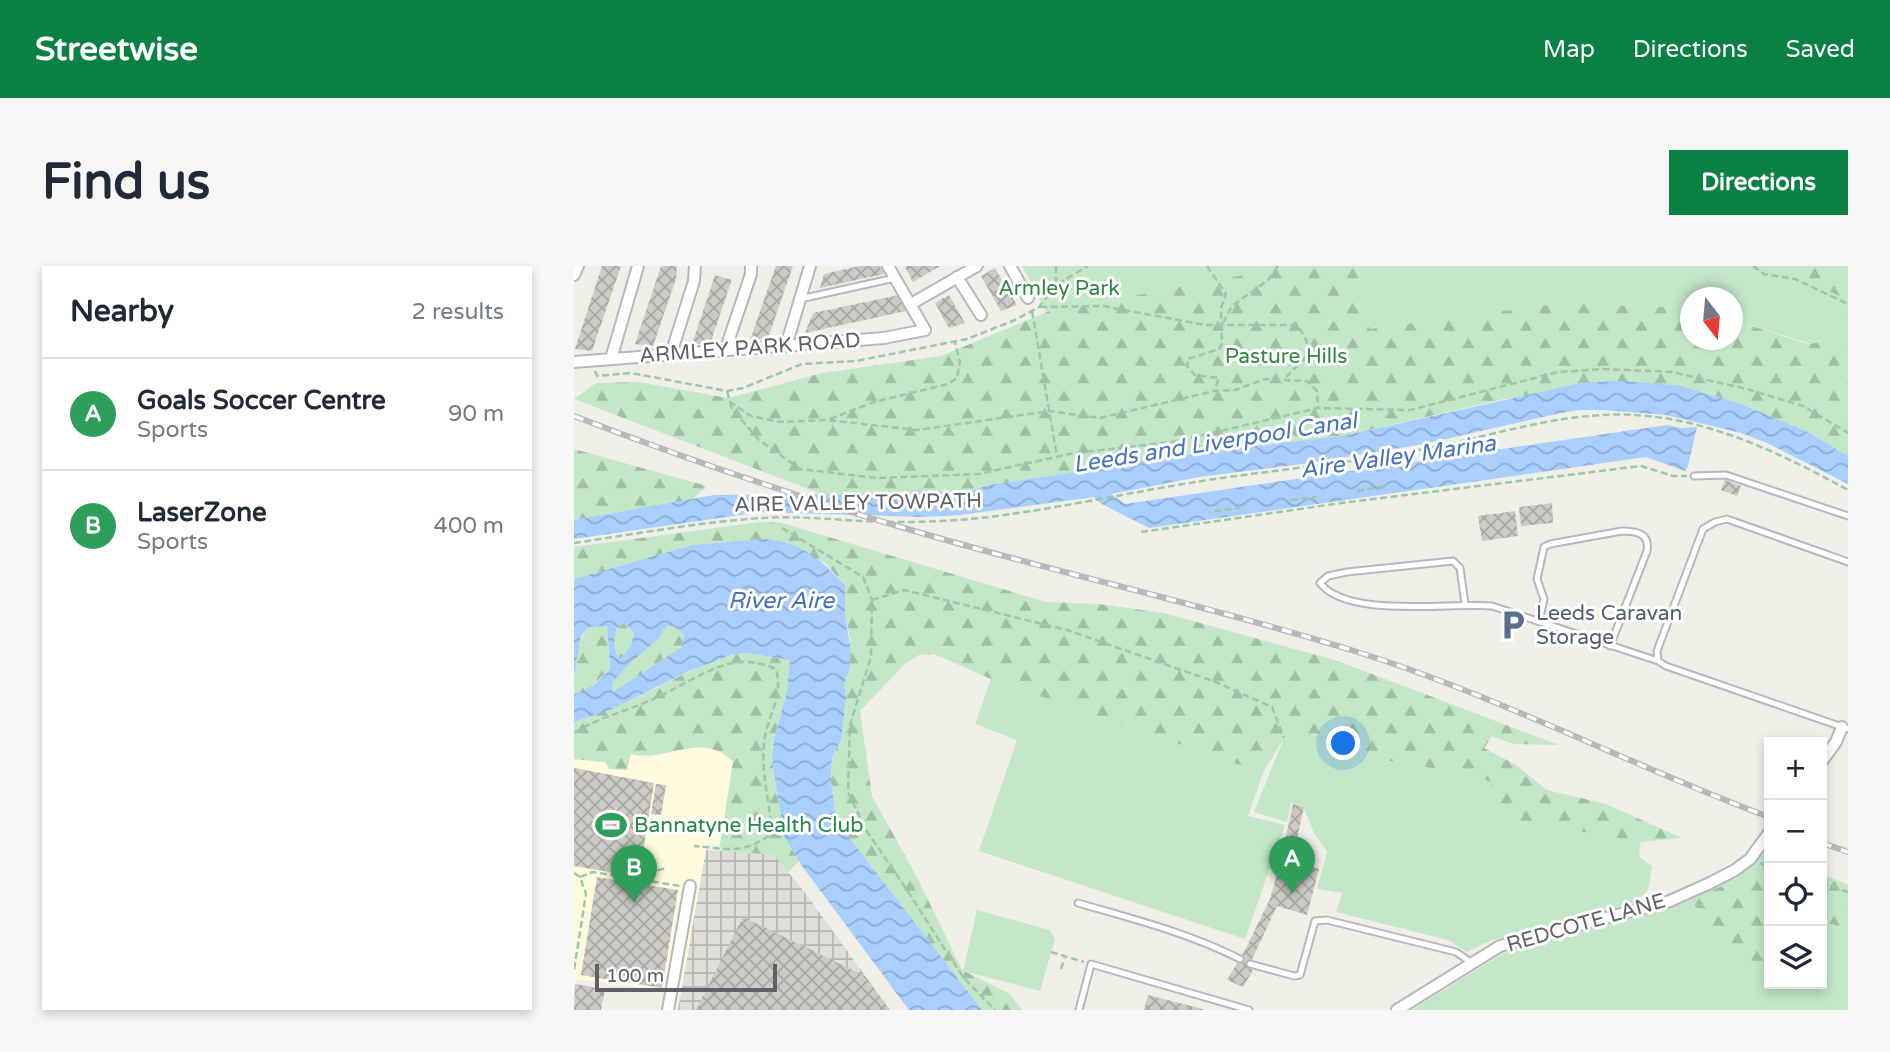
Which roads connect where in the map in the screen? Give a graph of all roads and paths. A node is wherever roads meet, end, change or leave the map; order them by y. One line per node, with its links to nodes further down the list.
1 (578, 266): 14 (street)
2 (638, 266): 30 (street)
3 (695, 266): 29 (street)
4 (751, 266): 28 (street)
5 (810, 266): 19 (street)
6 (888, 266): 16 (street)
7 (976, 266): 15 (street)
8 (1010, 266): 18 (street)
9 (1056, 266): 17 (path)
10 (1088, 266): 17 (path)
11 (1207, 266): 25 (path)
12 (1278, 266): 25 (path)
13 (1753, 266): 21 (path)
14 (574, 275)
15 (957, 277): 20 (street); 24 (street)
16 (895, 278): 19 (lane); 20 (street)
17 (1056, 285): 22 (path)
18 (1028, 298)
19 (800, 299): 27 (street)
20 (911, 304): 27 (street, ARMLEY PARK ROAD)
21 (1848, 304)
22 (1039, 307): 23 (path); 25 (path)
23 (1032, 311): 26 (path); 38 (path)
24 (981, 315)
25 (1222, 326): 33 (path); 35 (path)
26 (955, 343): 34 (path); 39 (path)
27 (786, 346): 28 (street, ARMLEY PARK ROAD)
28 (725, 351): 29 (street, ARMLEY PARK ROAD)
29 (671, 354): 30 (street, ARMLEY PARK ROAD)
30 (611, 359): 31 (street, ARMLEY PARK ROAD)
31 (590, 361): 32 (street, ARMLEY PARK ROAD); 34 (path)
32 (574, 362)
33 (1283, 379): 35 (path); 37 (path)
34 (727, 391): 36 (path)
35 (1214, 391): 38 (path)
36 (730, 402): 39 (path); 41 (path)
37 (1318, 408): 40 (path); 41 (path)
38 (1049, 411): 39 (path); 41 (path)
39 (827, 420)
40 (1848, 433)
41 (1057, 456)
42 (1694, 476): 49 (path); 55 (lane)
43 (1385, 486): 44 (path)
44 (1371, 488): 46 (path); 49 (path)
45 (1848, 490): 59 (path, AIRE VALLEY TOWPATH)
46 (1357, 491)
47 (1317, 497): 48 (path)
48 (1304, 498): 50 (path); 52 (path)
49 (1373, 499): 52 (path)
50 (1291, 500)
51 (1240, 508): 53 (path)
52 (1306, 508): 56 (path)
53 (1227, 509): 54 (path); 56 (path)
54 (1214, 511)
55 (1848, 516)
56 (1230, 519): 58 (path)
57 (782, 528): 61 (path)
58 (1141, 532)
59 (574, 543)
60 (1848, 562): 65 (lane)
61 (872, 600): 68 (path); 90 (path)
62 (1465, 604): 62 (lane); 63 (lane)
63 (1539, 622): 64 (lane); 64 (lane)
64 (1609, 646): 65 (lane)
65 (1658, 660): 66 (lane)
66 (1845, 728): 69 (street)
67 (574, 733): 71 (path)
68 (1284, 738)
69 (1827, 754)
70 (1764, 840): 84 (street, REDCOTE LANE)
71 (694, 846)
72 (667, 869): 75 (path)
73 (574, 873): 74 (path)
74 (580, 877): 75 (path); 88 (path)
75 (643, 881): 77 (path)
76 (1827, 885): 79 (path)
77 (676, 886)
78 (691, 886): 89 (street)
79 (1848, 892)
80 (1078, 903): 83 (lane)
81 (1051, 952): 82 (path)
82 (1065, 956): 85 (path); 87 (path)
83 (1240, 958)
84 (1472, 963): 86 (lane); 93 (street, REDCOTE LANE)
85 (1091, 964): 91 (lane); 92 (lane)
86 (1250, 964)
87 (1061, 969)
88 (574, 970)
89 (668, 1010)
90 (995, 1010)
91 (1079, 1010)
92 (1249, 1010)
93 (1397, 1010)

